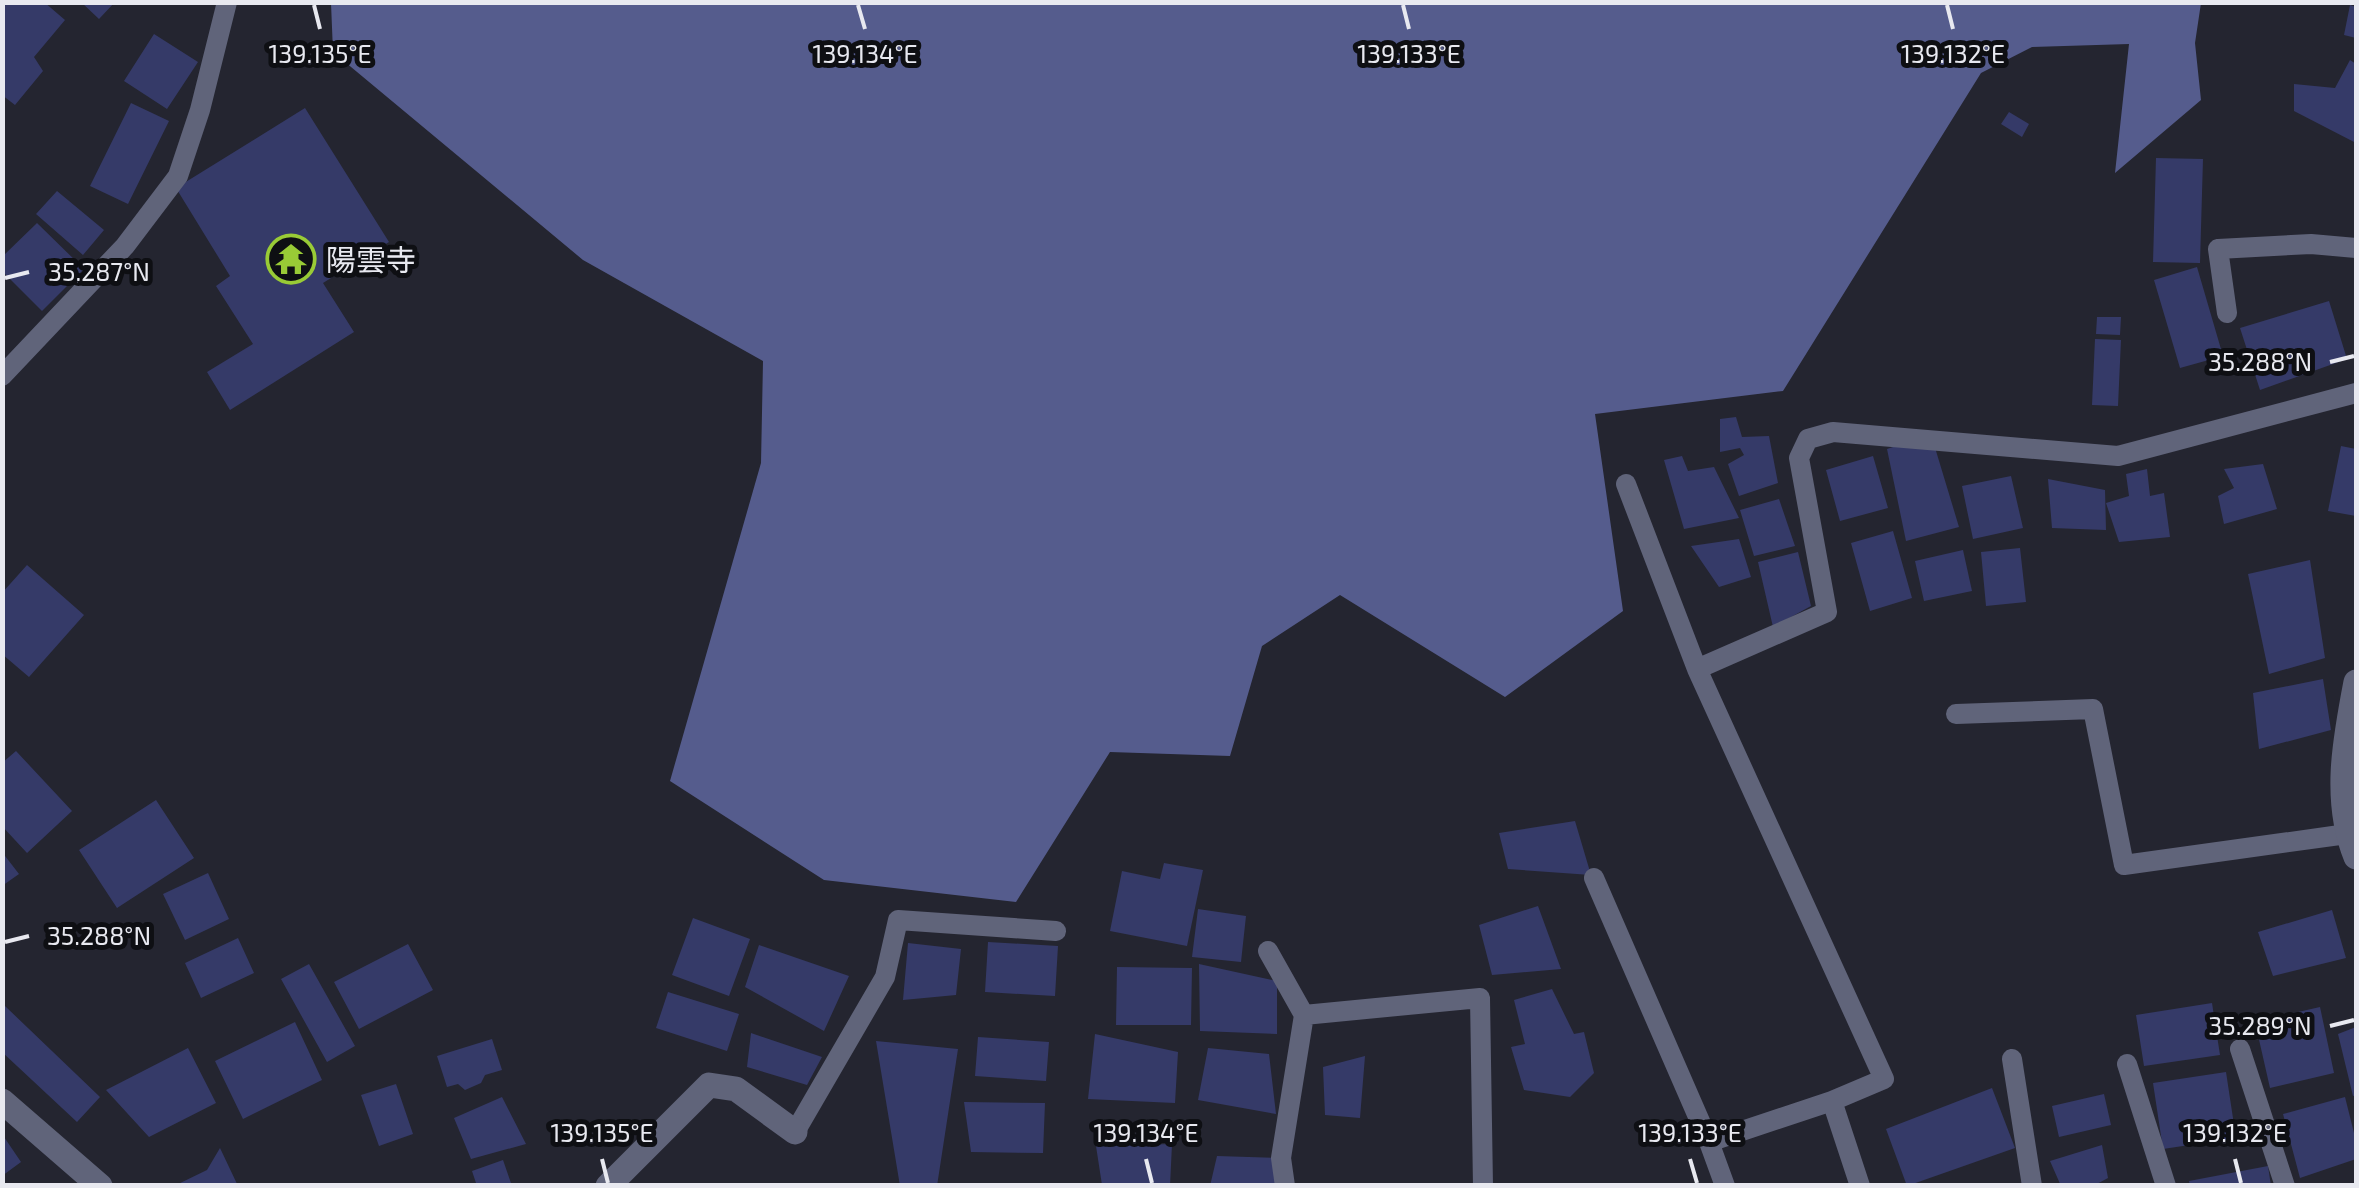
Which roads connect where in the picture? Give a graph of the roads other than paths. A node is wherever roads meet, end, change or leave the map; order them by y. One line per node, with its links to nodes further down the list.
1 (227, 2): 4 (lane)
2 (2356, 248): 3 (lane)
3 (2227, 314)
4 (2, 376)
5 (2356, 393): 7 (lane)
6 (1626, 484): 7 (lane)
7 (1698, 669): 19 (lane)
8 (2356, 682): 10 (street)
9 (1956, 714): 10 (lane)
10 (2352, 845)
11 (1594, 878): 21 (lane)
12 (1056, 931): 20 (lane)
13 (1268, 951): 14 (lane)
14 (1304, 1015): 24 (lane); 25 (lane)
15 (2240, 1049): 30 (lane)
16 (2012, 1059): 28 (lane)
17 (2127, 1064): 29 (lane)
18 (2, 1101): 22 (street)
19 (1832, 1101): 21 (lane); 27 (lane)
20 (795, 1132): 23 (street)
21 (1709, 1142): 26 (lane)
22 (100, 1186)
23 (608, 1186)
24 (1285, 1186)
25 (1483, 1186)
26 (1726, 1186)
27 (1860, 1186)
28 (2032, 1186)
29 (2166, 1186)
30 (2285, 1186)

